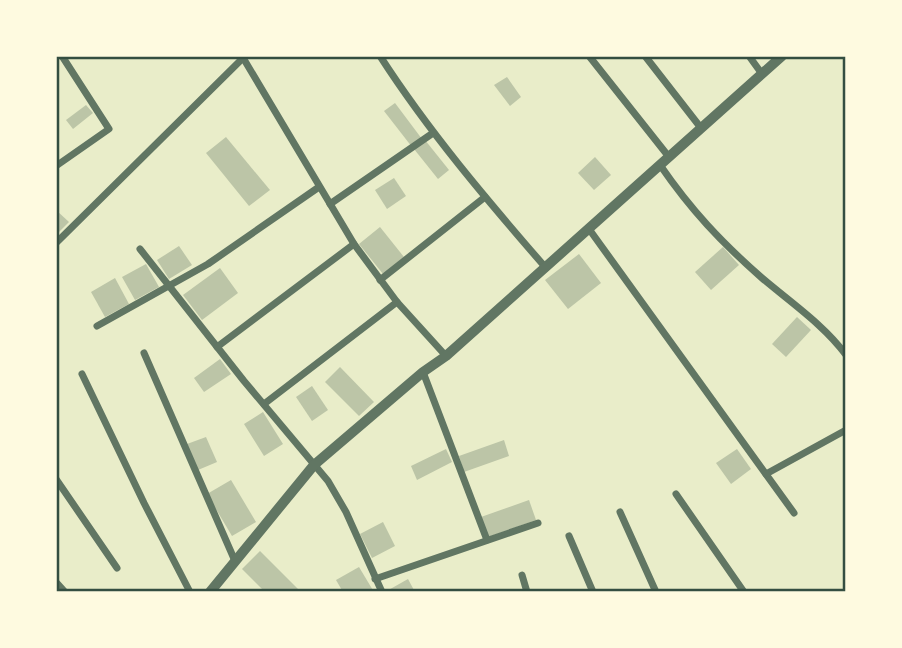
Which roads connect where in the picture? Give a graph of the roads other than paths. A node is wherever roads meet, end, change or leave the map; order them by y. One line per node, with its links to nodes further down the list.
1 (62, 56): 12 (street)
2 (380, 56): 10 (street)
3 (589, 56): 11 (street)
4 (645, 56): 9 (street)
5 (749, 56): 8 (street)
6 (782, 56): 8 (street)
7 (243, 57): 14 (street); 18 (street)
8 (762, 74): 9 (street)
9 (702, 128): 11 (street)
10 (433, 134): 15 (street); 16 (street)
11 (669, 157): 13 (street)
12 (56, 166)
13 (660, 166): 17 (street); 28 (street)
14 (319, 187): 16 (street); 23 (street)
15 (485, 197): 21 (street); 22 (street)
16 (330, 204): 19 (street)
17 (589, 229): 21 (street); 35 (street)
18 (56, 243)
19 (354, 244): 22 (street); 26 (street)
20 (140, 249): 23 (street)
21 (546, 268): 29 (street)
22 (380, 280): 24 (street)
23 (170, 286): 25 (street); 26 (street)
24 (397, 302): 29 (street); 32 (street)
25 (97, 326)
26 (217, 347): 32 (street)
27 (144, 353): 43 (street)
28 (846, 355)
29 (446, 356): 30 (street)
30 (423, 372): 34 (street); 42 (street)
31 (82, 374): 50 (street)
32 (264, 404): 34 (street)
33 (846, 430): 35 (street)
34 (314, 464): 43 (street); 46 (street)
35 (766, 474): 39 (street)
36 (56, 479): 44 (street)
37 (677, 494): 55 (street)
38 (620, 512): 54 (street)
39 (794, 513)
40 (538, 523): 42 (street)
41 (569, 536): 53 (street)
42 (487, 540): 46 (street)
43 (236, 561): 48 (street)
44 (117, 568)
45 (522, 575): 52 (street)
46 (375, 579): 51 (street)
47 (56, 582): 49 (street)
48 (212, 591)
49 (65, 592)
50 (190, 592)
51 (382, 592)
52 (527, 592)
53 (593, 592)
54 (656, 592)
55 (744, 592)

